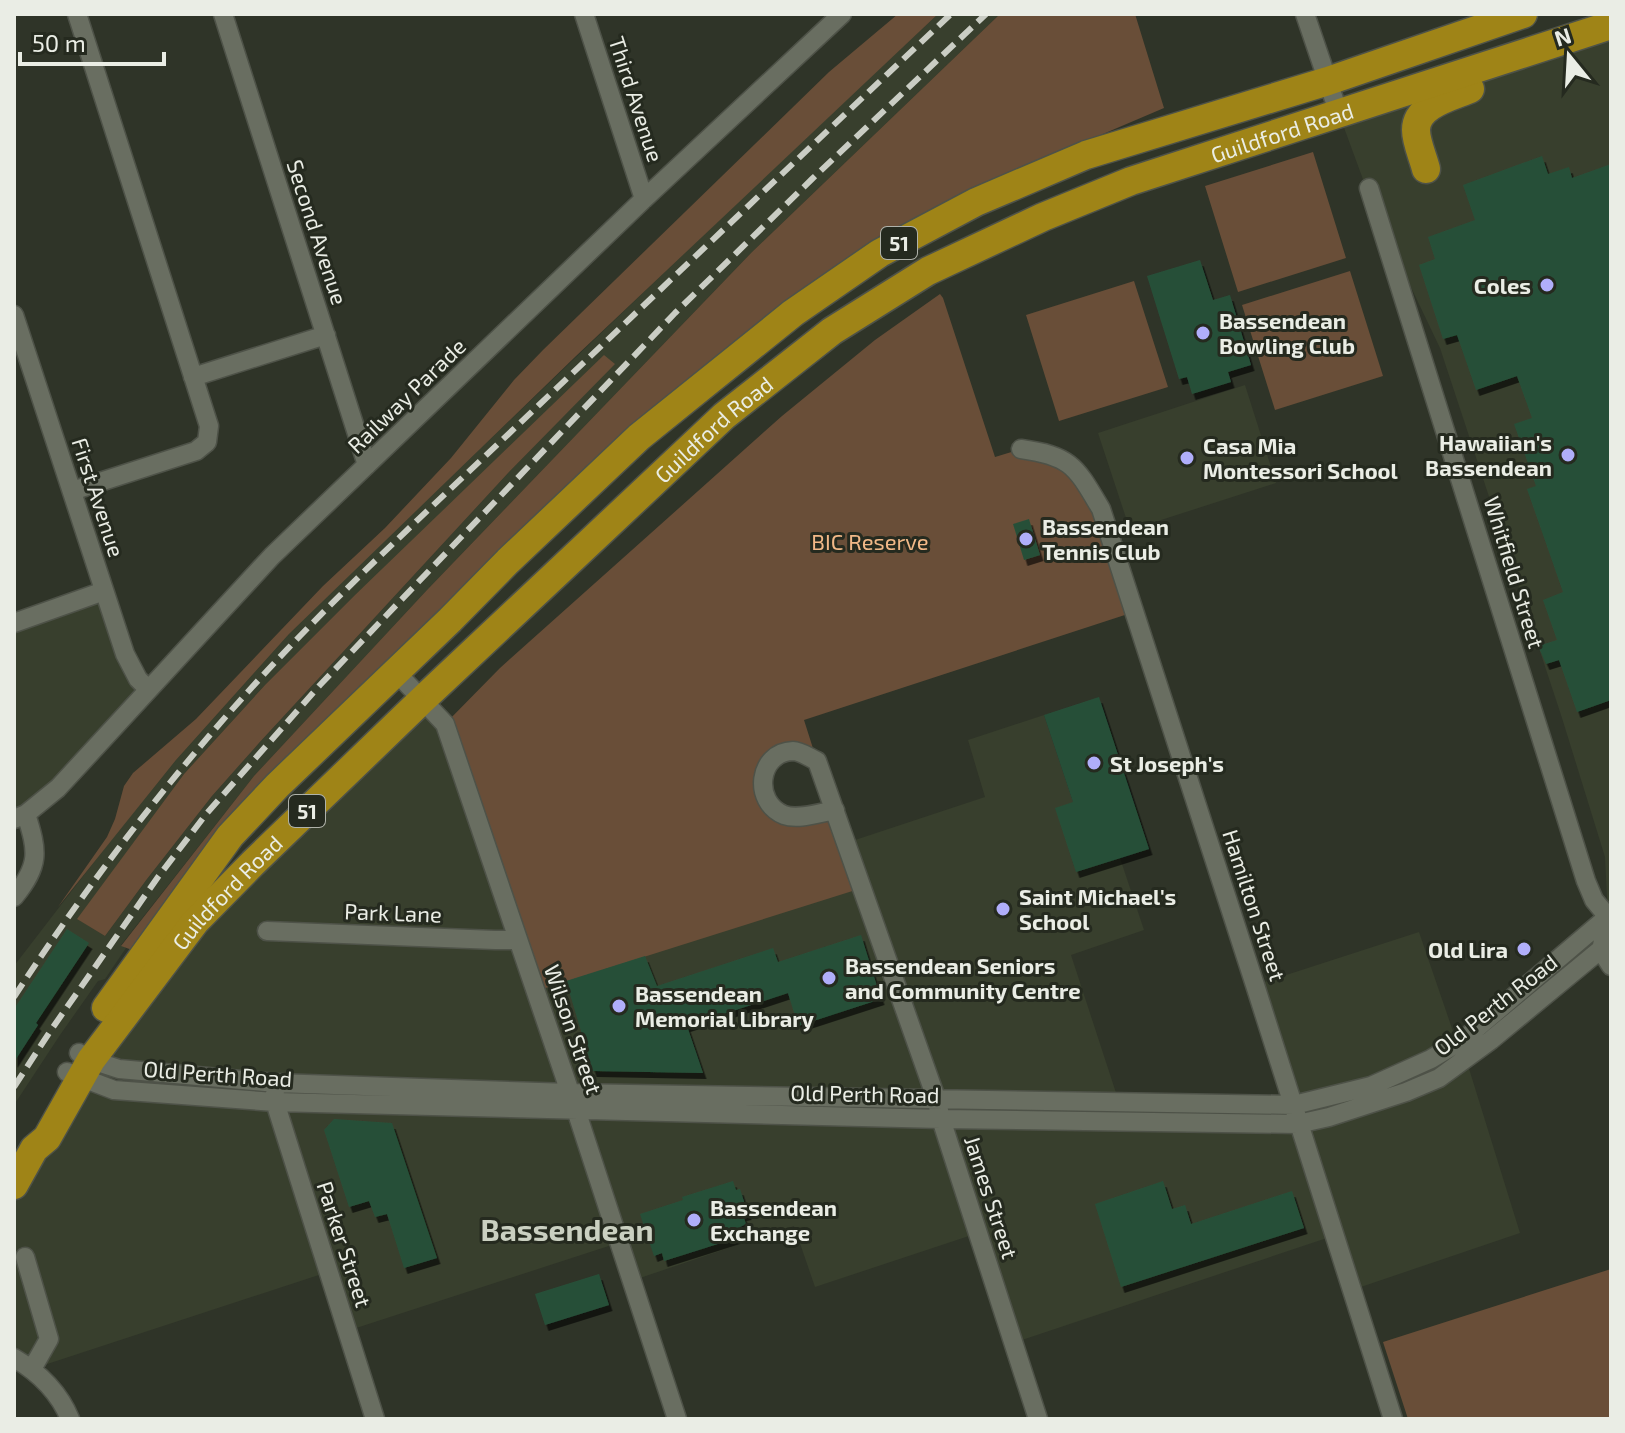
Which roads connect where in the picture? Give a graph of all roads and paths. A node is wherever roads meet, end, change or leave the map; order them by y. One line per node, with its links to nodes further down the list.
1 (77, 14): 16 (street)
2 (223, 14): 15 (street, Second Avenue)
3 (584, 14): 13 (street, Third Avenue)
4 (842, 14): 13 (street, Railway Parade)
5 (1305, 14): 9 (street)
6 (1523, 14): 9 (highway, Guildford Road / 51)
7 (1611, 25): 8 (highway, Guildford Road / 51)
8 (1551, 45): 10 (highway, Guildford Road / 51); 11 (highway)
9 (1328, 81): 10 (street); 22 (highway, Guildford Road / 51)
10 (1339, 114): 24 (highway, Guildford Road / 51)
11 (1426, 169)
12 (1369, 188): 28 (street, Whitfield Street)
13 (644, 199): 18 (street, Railway Parade)
14 (14, 315): 19 (street, First Avenue)
15 (326, 335): 16 (street); 18 (street, Second Avenue)
16 (193, 377): 19 (street)
17 (1021, 449): 36 (street, Hamilton Street)
18 (367, 465): 23 (street, Railway Parade)
19 (72, 491): 20 (street, First Avenue)
20 (104, 591): 21 (street); 23 (street, First Avenue)
21 (14, 623)
22 (396, 672): 24 (street, Wilson Street); 32 (highway, Guildford Road / 51)
23 (148, 689): 26 (street, Railway Parade)
24 (422, 700): 30 (street, Wilson Street); 32 (highway, Guildford Road / 51)
25 (835, 810): 34 (street, James Street)
26 (20, 817): 27 (street)
27 (14, 897)
28 (1609, 915): 31 (street); 36 (street, Old Perth Road)
29 (267, 931): 30 (street, Park Lane)
30 (518, 940): 35 (street, Wilson Street)
31 (1608, 952): 38 (street, Old Perth Road)
32 (79, 1066): 33 (street, Old Perth Road); 39 (highway, Guildford Road / 51)
33 (275, 1092): 35 (street, Old Perth Road); 44 (street, Parker Street)
34 (936, 1098): 35 (street, Old Perth Road); 36 (street, Old Perth Road); 37 (street, James Street)
35 (573, 1102): 37 (street, Old Perth Road); 45 (street, Wilson Street)
36 (1294, 1105): 38 (street, Hamilton Street)
37 (941, 1119): 38 (street, Old Perth Road); 46 (street, James Street)
38 (1298, 1124): 47 (street, Hamilton Street)
39 (14, 1185)
40 (25, 1257): 42 (street)
41 (14, 1358): 42 (street)
42 (32, 1369): 43 (street)
43 (70, 1419)
44 (375, 1419)
45 (677, 1419)
46 (1038, 1419)
47 (1393, 1419)

